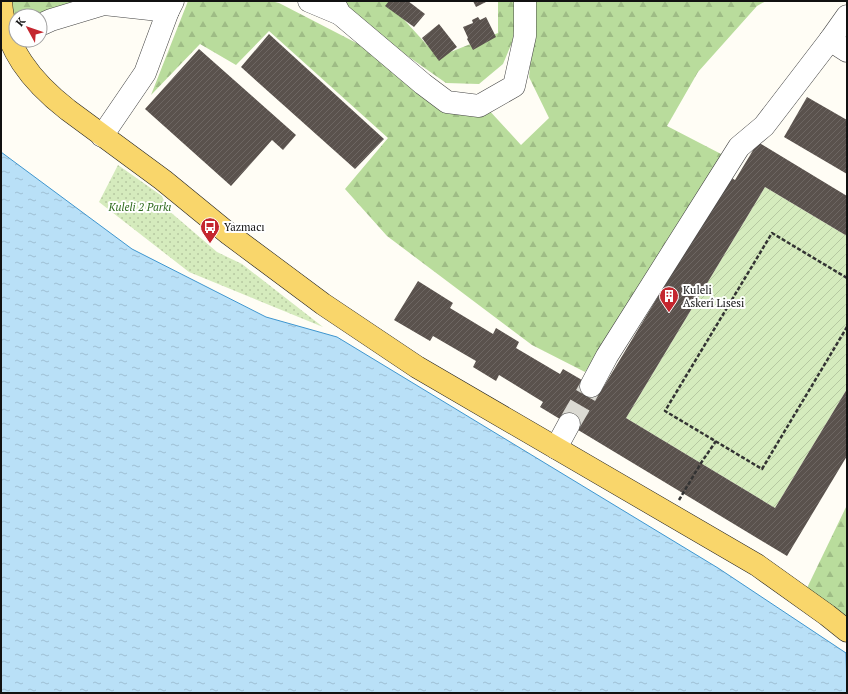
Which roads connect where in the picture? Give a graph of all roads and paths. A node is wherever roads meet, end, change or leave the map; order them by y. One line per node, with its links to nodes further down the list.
1 (1, 1): 8 (main road)
2 (309, 1): 5 (street)
3 (525, 1): 5 (street)
4 (171, 6): 7 (street); 11 (street)
5 (336, 8)
6 (847, 16): 9 (street)
7 (48, 21)
8 (8, 26)
9 (839, 45): 14 (street)
10 (15, 48): 11 (main road)
11 (102, 136): 17 (main road)
12 (847, 278): 16 (path)
13 (847, 328): 16 (path)
14 (591, 386)
15 (569, 424): 17 (street)
16 (716, 441): 18 (path)
17 (556, 448): 18 (main road)
18 (670, 515): 19 (main road)
19 (847, 631)

